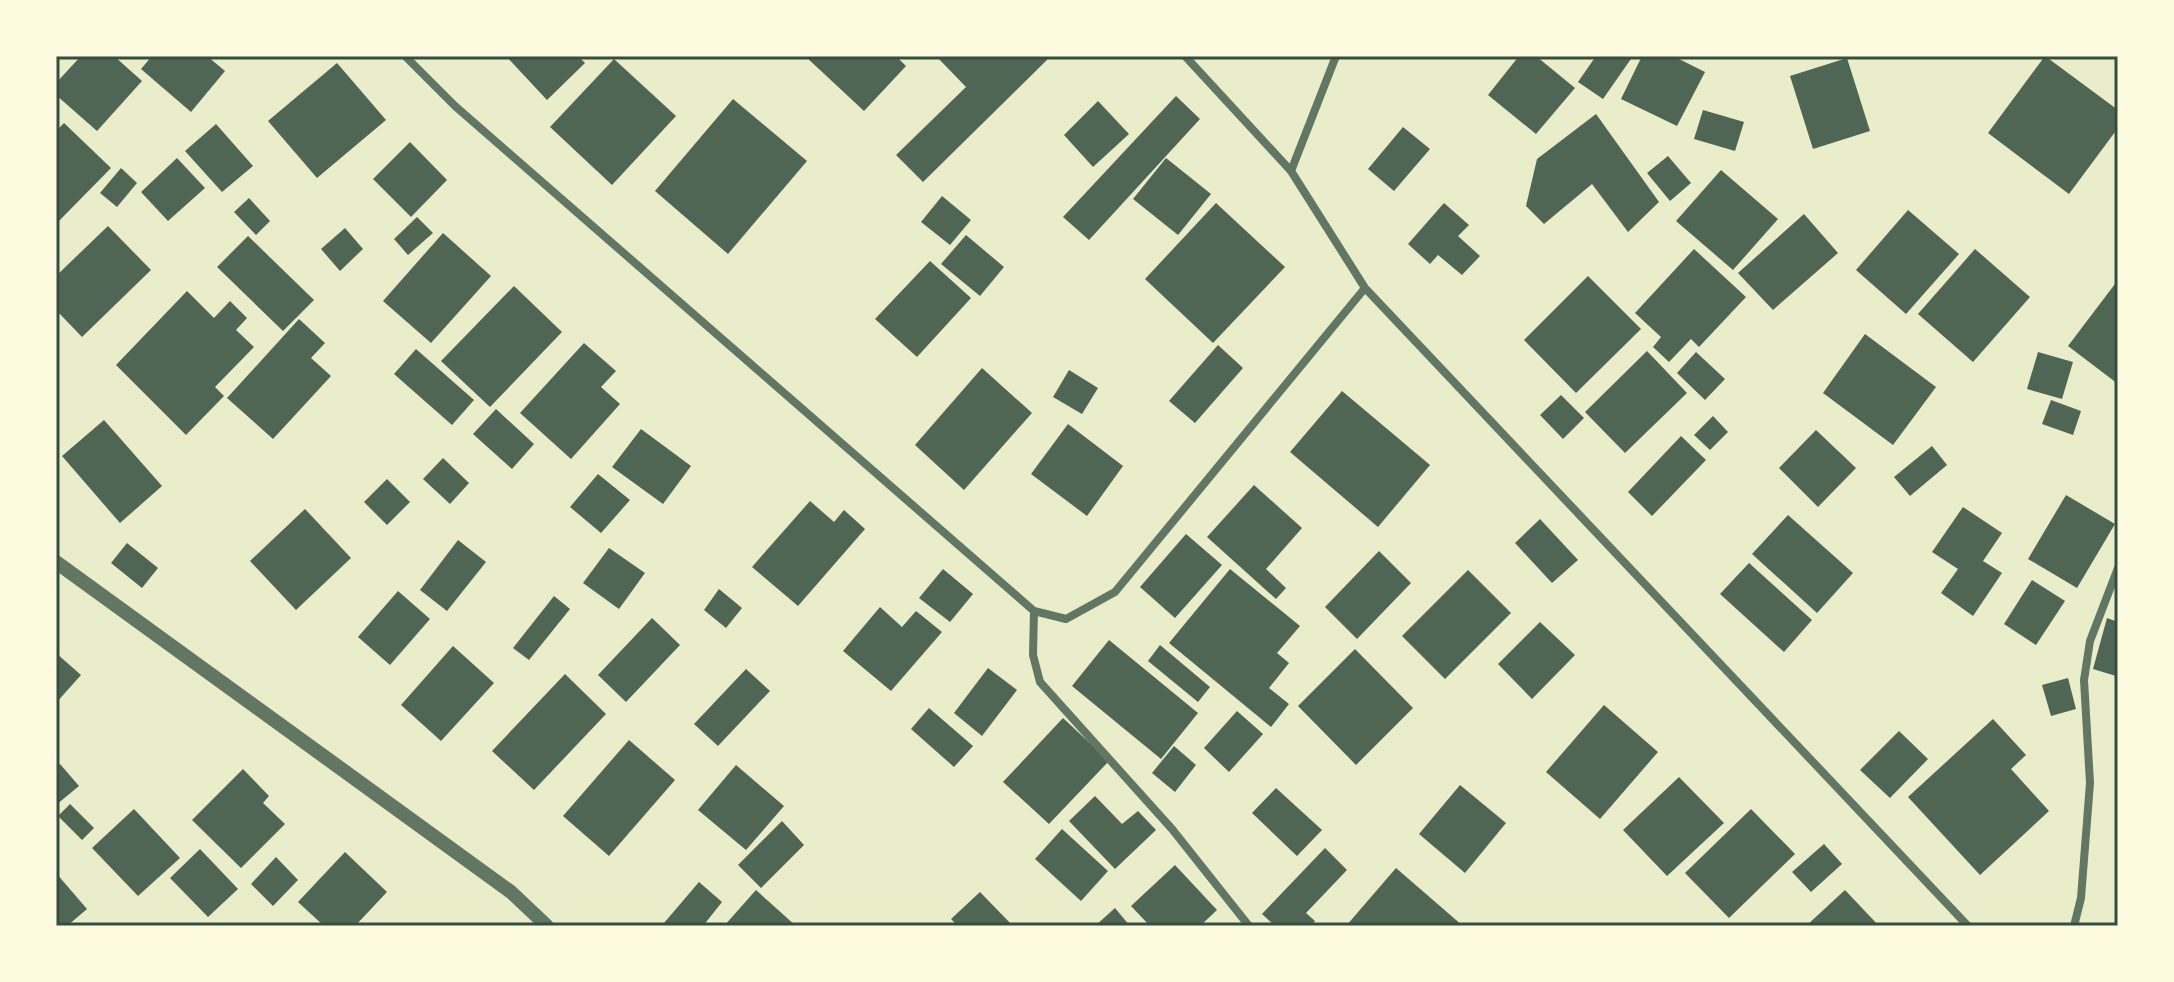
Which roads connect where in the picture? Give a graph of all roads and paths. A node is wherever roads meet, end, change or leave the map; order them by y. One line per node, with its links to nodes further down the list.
1 (405, 56): 8 (street)
2 (1185, 56): 4 (street)
3 (1336, 56): 4 (street)
4 (1291, 171): 5 (street)
5 (1365, 288): 8 (street); 11 (street)
6 (56, 562): 9 (street)
7 (2118, 568): 12 (street)
8 (1034, 611): 10 (street)
9 (547, 926)
10 (1249, 926)
11 (1968, 926)
12 (2074, 926)

